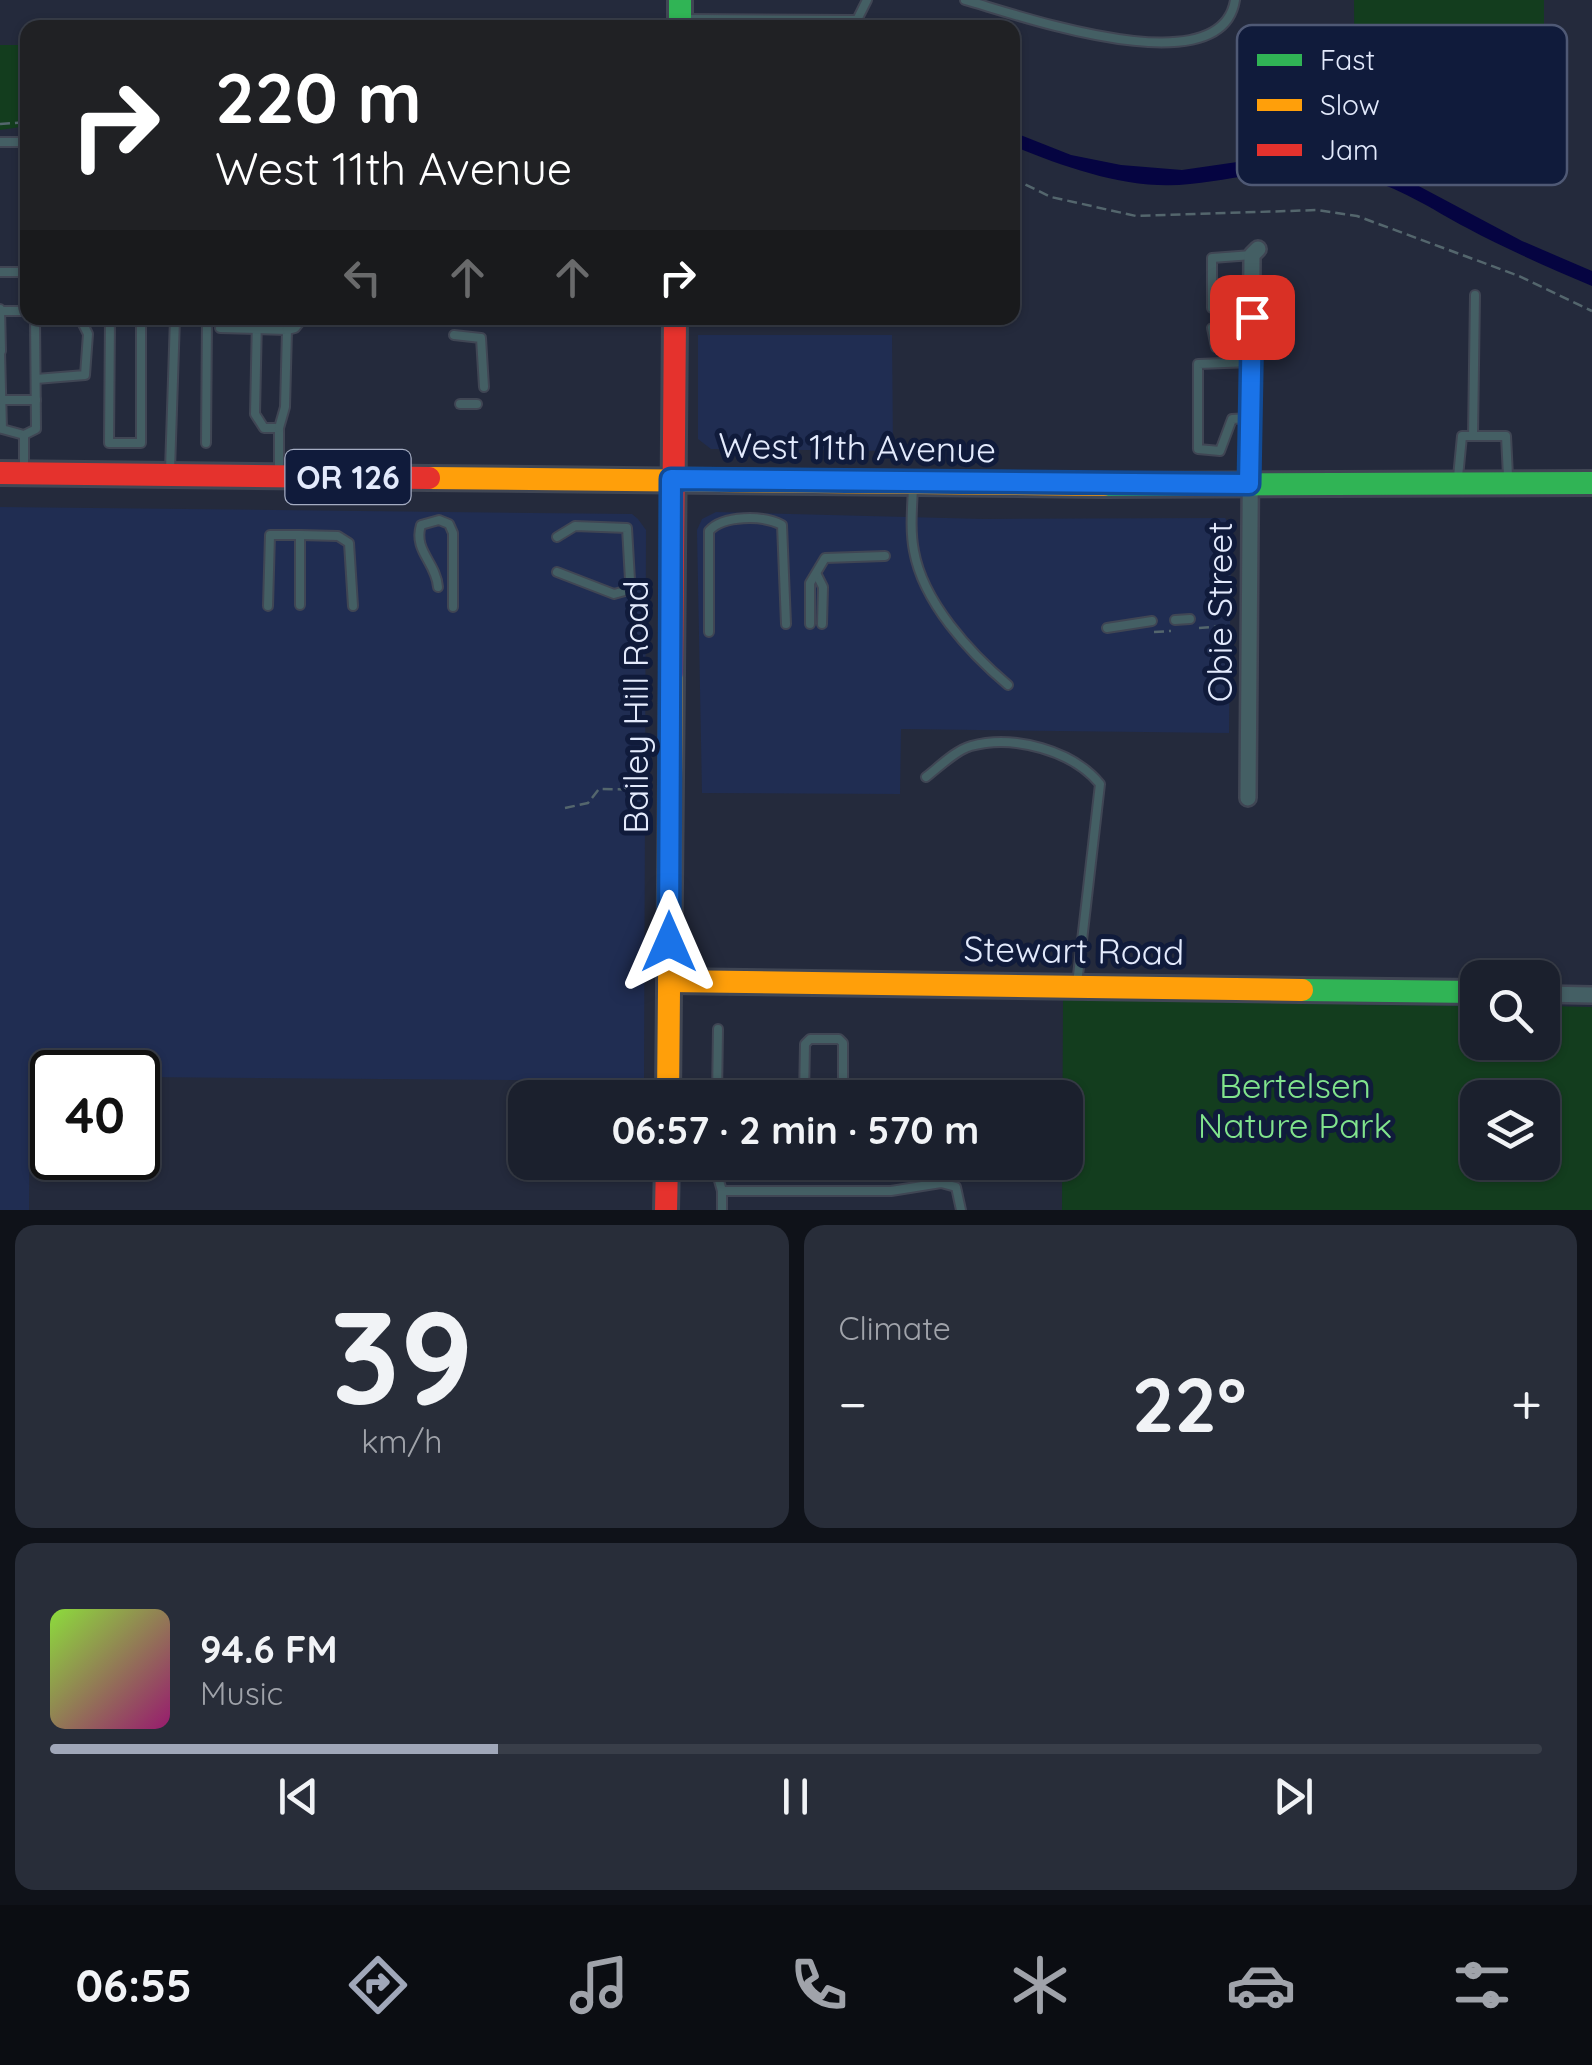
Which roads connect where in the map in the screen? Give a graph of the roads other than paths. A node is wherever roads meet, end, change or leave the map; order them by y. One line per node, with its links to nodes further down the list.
1 (868, 0): 4 (lane)
2 (965, 0): 3 (lane)
3 (1235, 0)
4 (680, 16)
5 (1255, 252): 7 (lane); 24 (street, Obie Street)
6 (1475, 295): 34 (lane)
7 (1212, 308)
8 (0, 310): 23 (lane)
9 (36, 325): 25 (lane)
10 (84, 325): 25 (lane)
11 (110, 325): 12 (lane)
12 (141, 325)
13 (175, 325): 37 (lane)
14 (208, 325): 35 (lane)
15 (257, 325): 20 (lane)
16 (297, 325): 21 (lane)
17 (675, 325): 39 (main road, Bailey Hill Road)
18 (220, 328): 20 (lane)
19 (1212, 328): 24 (lane)
20 (257, 329): 21 (lane); 32 (lane)
21 (287, 330): 32 (lane)
22 (454, 336): 26 (lane)
23 (0, 351): 27 (lane)
24 (1252, 355): 31 (street, Obie Street); 31 (lane)
25 (36, 379): 28 (lane)
26 (484, 387)
27 (2, 400): 28 (lane); 33 (lane)
28 (36, 400): 33 (lane)
29 (460, 404): 30 (lane)
30 (477, 404)
31 (1252, 418): 44 (street, Obie Street)
32 (279, 428): 38 (lane)
33 (24, 436): 36 (lane)
34 (1474, 436): 40 (lane); 41 (lane)
35 (206, 443)
36 (12, 473): 37 (main road, West 11th Avenue / OR 126)
37 (169, 475): 38 (main road, West 11th Avenue / OR 126)
38 (280, 476): 39 (main road, West 11th Avenue / OR 126)
39 (671, 479): 43 (main road, West 11th Avenue / OR 126); 66 (main road, Bailey Hill Road)
40 (1508, 481): 41 (main road, West 11th Avenue / OR 126); 42 (main road, West 11th Avenue / OR 126)
41 (1458, 482): 44 (main road, West 11th Avenue / OR 126)
42 (1592, 483)
43 (913, 484): 44 (main road, West 11th Avenue / OR 126); 63 (lane)
44 (1249, 484): 65 (street, Obie Street)
45 (300, 535): 51 (lane); 52 (lane); 53 (lane)
46 (557, 537): 48 (lane)
47 (885, 556): 49 (lane)
48 (557, 572)
49 (817, 575): 58 (lane); 59 (lane)
50 (438, 587): 54 (lane)
51 (268, 606)
52 (300, 606)
53 (353, 606)
54 (453, 606)
55 (1175, 620): 60 (lane)
56 (1152, 621): 61 (lane)
57 (786, 624): 62 (lane)
58 (810, 624)
59 (822, 624)
60 (1191, 624)
61 (1107, 628)
62 (709, 632)
63 (1008, 685)
64 (926, 777): 67 (lane)
65 (1248, 798)
66 (669, 980): 67 (main road, Stewart Road); 72 (main road, Bailey Hill Road)
67 (1077, 984): 68 (main road, Stewart Road)
68 (1460, 992)
69 (1560, 994): 70 (street)
70 (1592, 995)
71 (718, 1028): 73 (lane)
72 (668, 1080)
73 (717, 1080)
74 (804, 1080): 75 (lane)
75 (843, 1080)
76 (667, 1180): 79 (main road)
77 (720, 1180): 78 (lane)
78 (722, 1191): 80 (lane); 81 (lane)
79 (666, 1210)
80 (722, 1210)
81 (961, 1210)

